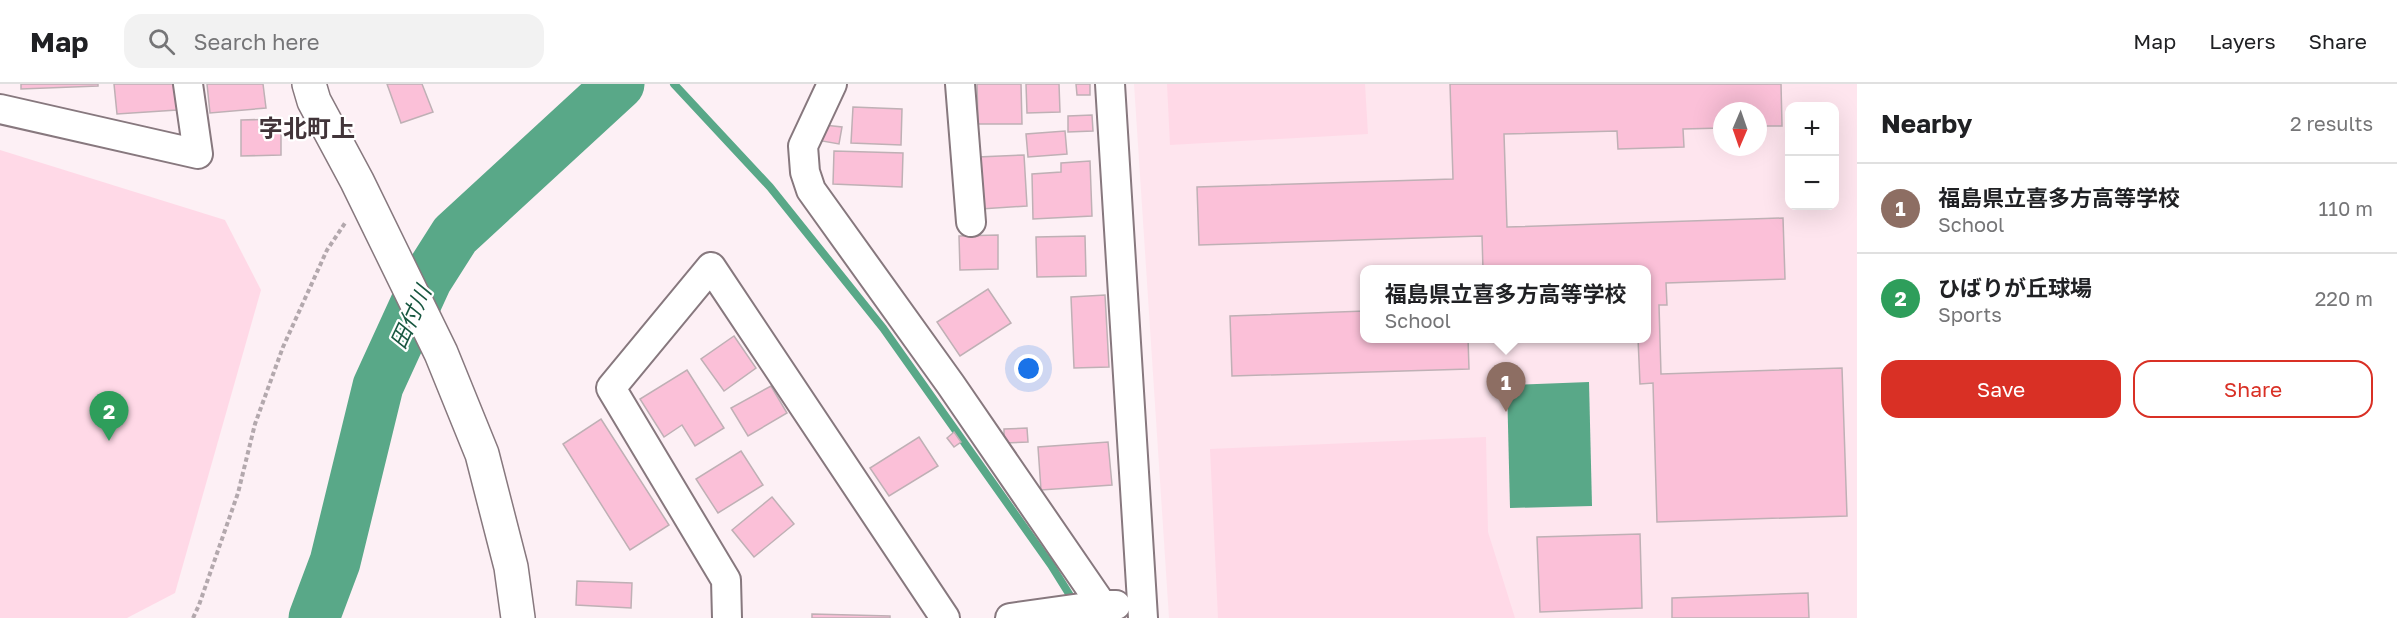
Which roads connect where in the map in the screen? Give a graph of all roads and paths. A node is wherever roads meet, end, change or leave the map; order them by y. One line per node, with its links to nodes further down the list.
1 (188, 84): 6 (street)
2 (309, 84): 7 (street)
3 (831, 84): 9 (street)
4 (960, 84): 8 (street)
5 (1110, 84): 10 (street)
6 (0, 109)
7 (371, 209): 11 (path); 12 (street)
8 (971, 222)
9 (1102, 605): 10 (street); 15 (street)
10 (1143, 612)
11 (192, 618)
12 (518, 618)
13 (727, 618): 14 (street)
14 (945, 618)
15 (1010, 618)

